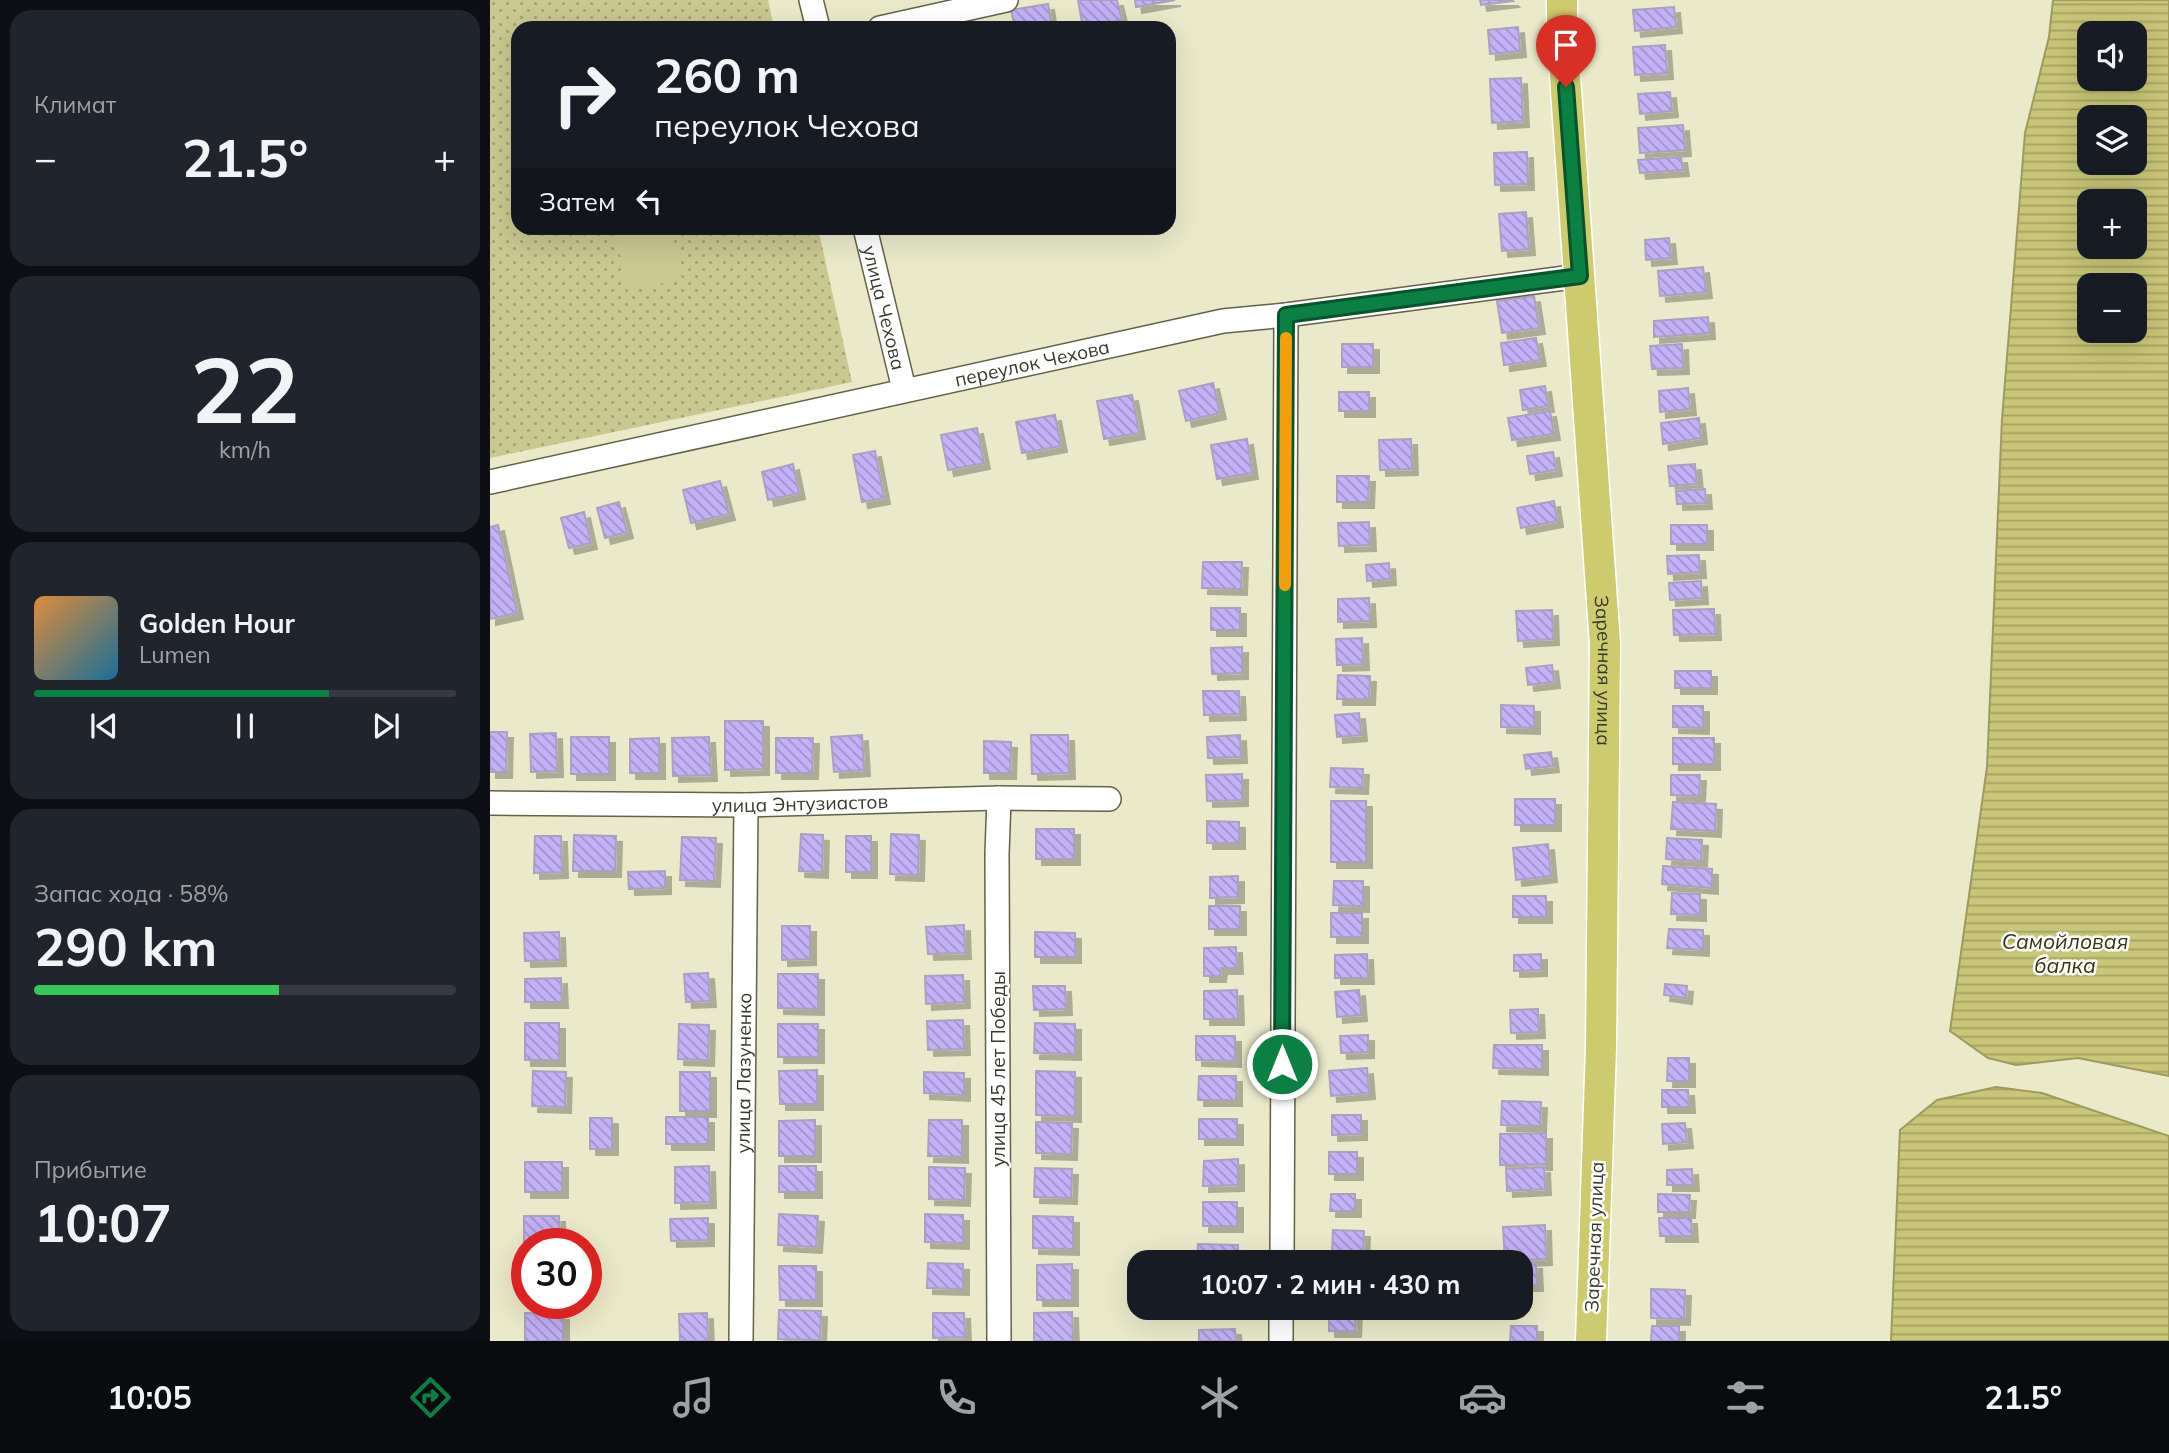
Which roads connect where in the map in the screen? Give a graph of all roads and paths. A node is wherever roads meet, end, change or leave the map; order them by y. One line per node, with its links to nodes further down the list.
1 (811, 0): 4 (street)
2 (1006, 0): 5 (street)
3 (1562, 0): 7 (main road, Заречная улица)
4 (816, 21)
5 (912, 21)
6 (867, 235): 9 (street, улица Чехова)
7 (1580, 276): 8 (street, переулок Чехова); 20 (main road, Заречная улица)
8 (1286, 315): 9 (street, переулок Чехова); 15 (street)
9 (904, 389): 10 (street, переулок Чехова)
10 (490, 482)
11 (999, 798): 12 (street, улица Энтузиастов); 14 (street, улица Энтузиастов); 18 (street, улица 45 лет Победы)
12 (1109, 799)
13 (490, 803): 14 (street, улица Энтузиастов)
14 (746, 805): 17 (street, улица Лазуненко)
15 (1282, 1250)
16 (1281, 1320): 19 (street)
17 (741, 1341)
18 (999, 1341)
19 (1281, 1341)
20 (1591, 1341)

